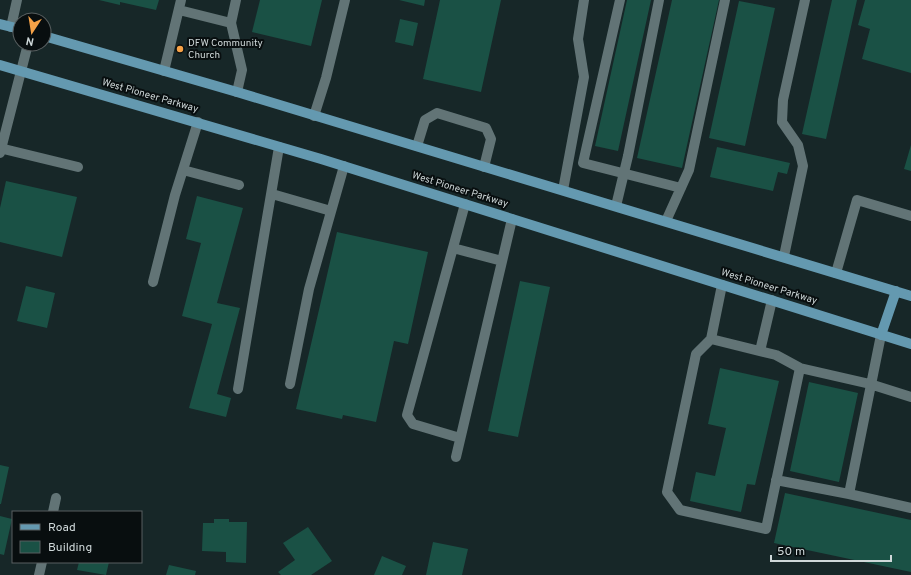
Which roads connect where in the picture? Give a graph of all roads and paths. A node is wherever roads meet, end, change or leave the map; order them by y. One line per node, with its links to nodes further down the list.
1 (17, 0): 10 (street)
2 (236, 0): 11 (street)
3 (345, 0): 20 (street)
4 (584, 0): 32 (street)
5 (620, 0): 29 (street)
6 (659, 0): 29 (street)
7 (725, 0): 31 (street)
8 (805, 0): 41 (street)
9 (180, 5): 11 (street); 18 (street)
10 (17, 12)
11 (231, 23): 19 (street)
12 (0, 24): 13 (main road)
13 (12, 27)
14 (52, 38): 18 (main road)
15 (26, 52): 17 (street)
16 (0, 65): 17 (main road, West Pioneer Parkway)
17 (20, 71): 21 (main road, West Pioneer Parkway); 24 (street)
18 (164, 71): 19 (main road)
19 (237, 92): 20 (main road)
20 (314, 116): 22 (main road)
21 (198, 122): 23 (main road, West Pioneer Parkway); 28 (street)
22 (417, 146): 27 (main road); 27 (street)
23 (279, 147): 25 (main road, West Pioneer Parkway); 33 (street)
24 (0, 150): 26 (street)
25 (344, 166): 34 (main road, West Pioneer Parkway); 36 (street)
26 (78, 167)
27 (484, 167): 32 (main road)
28 (183, 170): 30 (street); 44 (street)
29 (624, 174): 31 (street); 35 (street)
30 (239, 185)
31 (681, 188): 39 (street)
32 (563, 190): 35 (main road)
33 (272, 194): 36 (street); 56 (street)
34 (465, 204): 38 (main road, West Pioneer Parkway); 40 (street)
35 (616, 206): 39 (main road)
36 (331, 210): 54 (street)
37 (911, 216): 43 (street)
38 (512, 219): 42 (street); 45 (main road, West Pioneer Parkway)
39 (666, 221): 41 (main road)
40 (454, 248): 42 (street); 58 (street)
41 (784, 256): 43 (main road)
42 (502, 261): 58 (street)
43 (836, 273): 46 (main road)
44 (153, 282)
45 (722, 285): 48 (main road, West Pioneer Parkway); 50 (street)
46 (896, 291): 47 (main road); 49 (main road)
47 (911, 296)
48 (772, 300): 49 (main road, West Pioneer Parkway); 52 (street)
49 (882, 334): 51 (main road, West Pioneer Parkway); 55 (street)
50 (711, 339): 52 (street); 60 (street)
51 (911, 344)
52 (760, 351): 53 (street)
53 (800, 368): 55 (street); 60 (street)
54 (290, 384)
55 (870, 384): 57 (street); 61 (street)
56 (238, 389)
57 (911, 397)
58 (460, 438): 59 (street)
59 (456, 457)
60 (776, 480): 61 (street)
61 (849, 494): 63 (street)
62 (56, 498): 64 (street)
63 (911, 508)
64 (53, 511)
65 (42, 563): 66 (street)
66 (39, 575)

